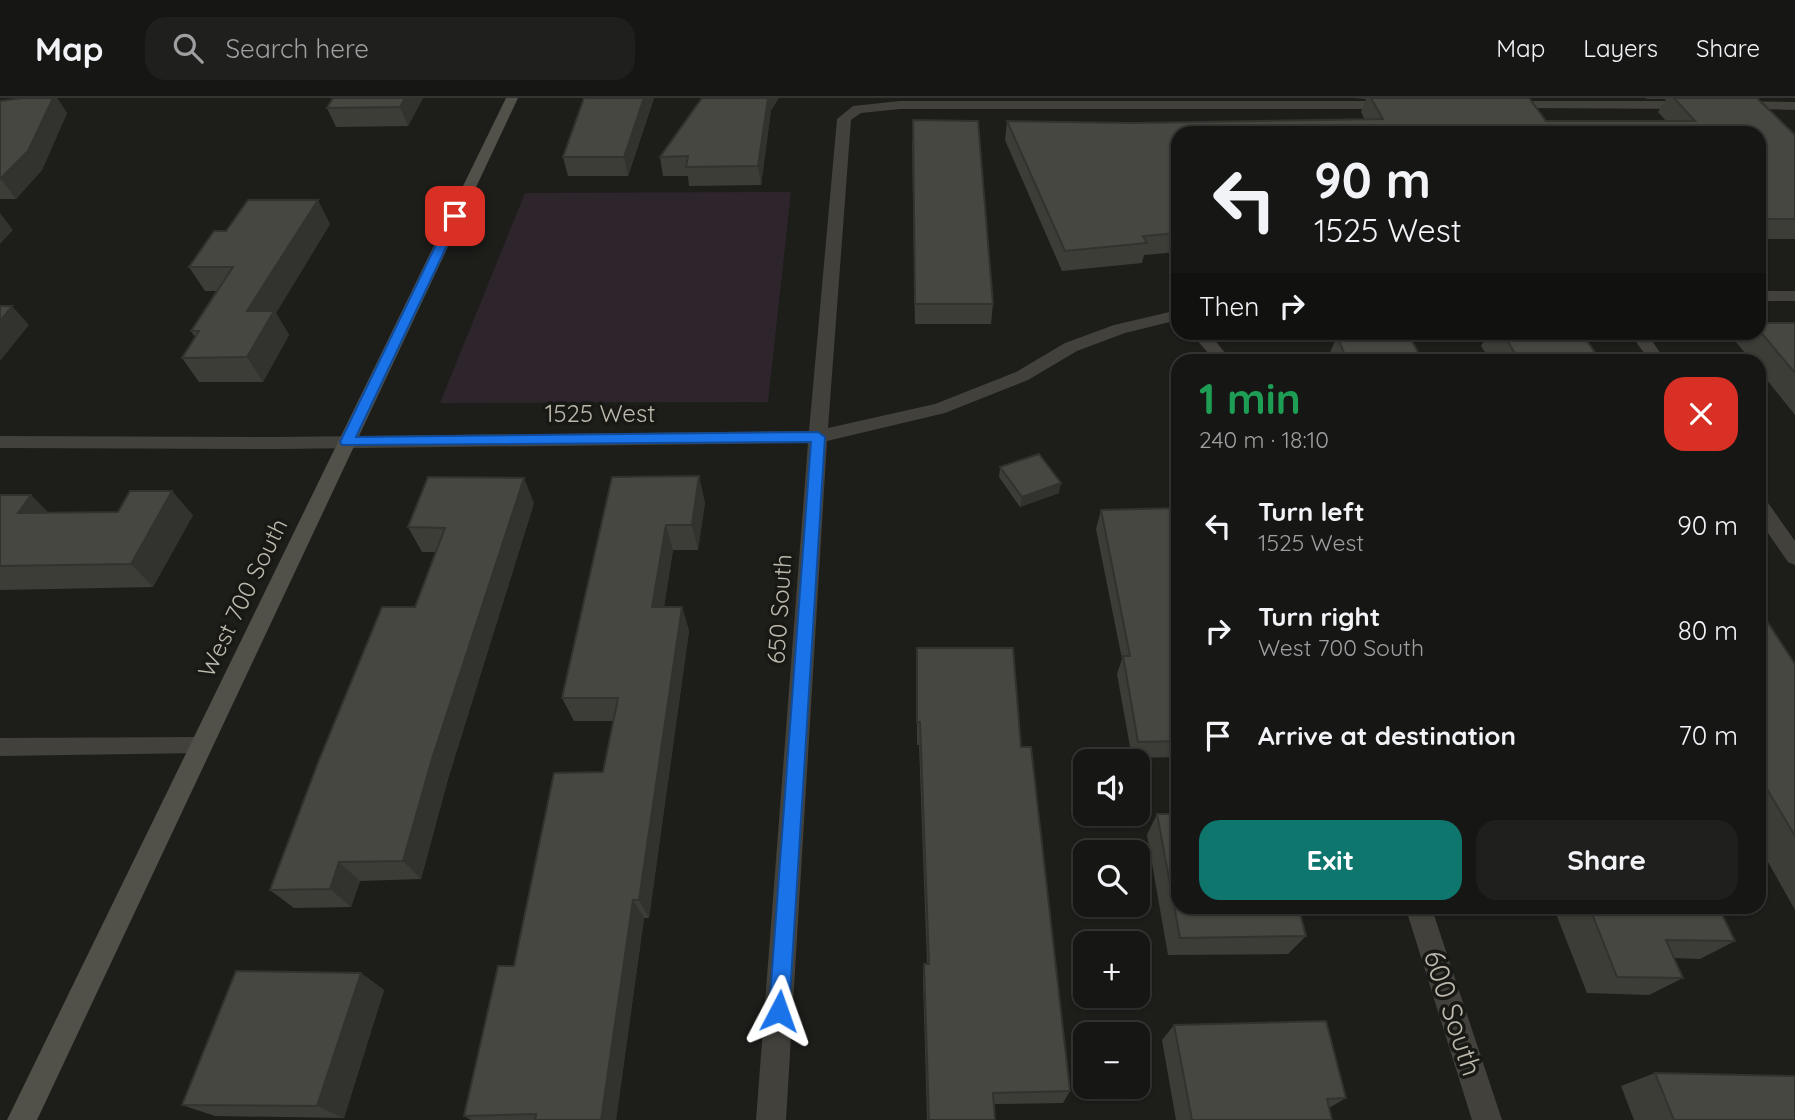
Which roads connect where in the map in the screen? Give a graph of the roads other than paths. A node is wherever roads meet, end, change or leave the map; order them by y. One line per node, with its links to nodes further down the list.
1 (512, 98): 12 (street, West 700 South)
2 (1404, 105): 10 (street, 650 South)
3 (1487, 105): 4 (street)
4 (1795, 106)
5 (1766, 296): 6 (street)
6 (1795, 296)
7 (1171, 316): 10 (street, 1525 West)
8 (1205, 340): 9 (street)
9 (1218, 354)
10 (818, 437): 12 (street, 1525 West); 19 (street, 650 South)
11 (0, 442): 12 (street, 1525 West)
12 (347, 442): 15 (street, West 700 South)
13 (1766, 515): 14 (street)
14 (1795, 557)
15 (201, 745): 16 (lane); 18 (street, West 700 South)
16 (0, 747)
17 (1421, 914): 20 (street, 600 South)
18 (22, 1120)
19 (772, 1120)
20 (1487, 1120)

